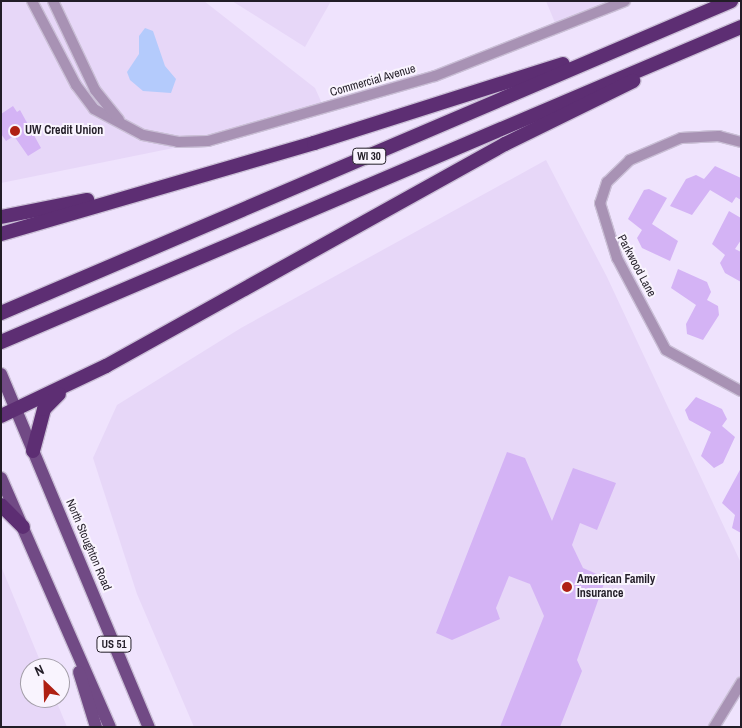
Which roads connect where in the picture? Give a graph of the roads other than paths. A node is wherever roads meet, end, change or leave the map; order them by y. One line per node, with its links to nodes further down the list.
1 (32, 1): 7 (street, Commercial Avenue)
2 (53, 1): 7 (street, Commercial Avenue)
3 (625, 1): 7 (street, Commercial Avenue)
4 (731, 1): 9 (highway); 12 (highway, WI 30)
5 (741, 27): 6 (highway, WI 30)
6 (711, 39): 13 (highway, WI 30); 15 (highway)
7 (121, 123)
8 (736, 140): 16 (street, Parkwood Lane)
9 (156, 187): 10 (highway); 11 (highway)
10 (1, 217)
11 (1, 234)
12 (4, 312)
13 (1, 342)
14 (1, 374): 17 (main road, North Stoughton Road / US 51)
15 (71, 384): 17 (highway); 19 (highway)
16 (741, 391)
17 (16, 410): 18 (highway); 19 (main road, North Stoughton Road / US 51)
18 (1, 416)
19 (34, 451): 27 (main road, North Stoughton Road / US 51)
20 (1, 478): 22 (main road, US 51)
21 (1, 505): 22 (highway)
22 (23, 527): 23 (main road, US 51)
23 (56, 598): 25 (main road); 26 (main road, US 51)
24 (741, 683): 28 (street)
25 (96, 727)
26 (110, 727)
27 (149, 727)
28 (714, 727)

